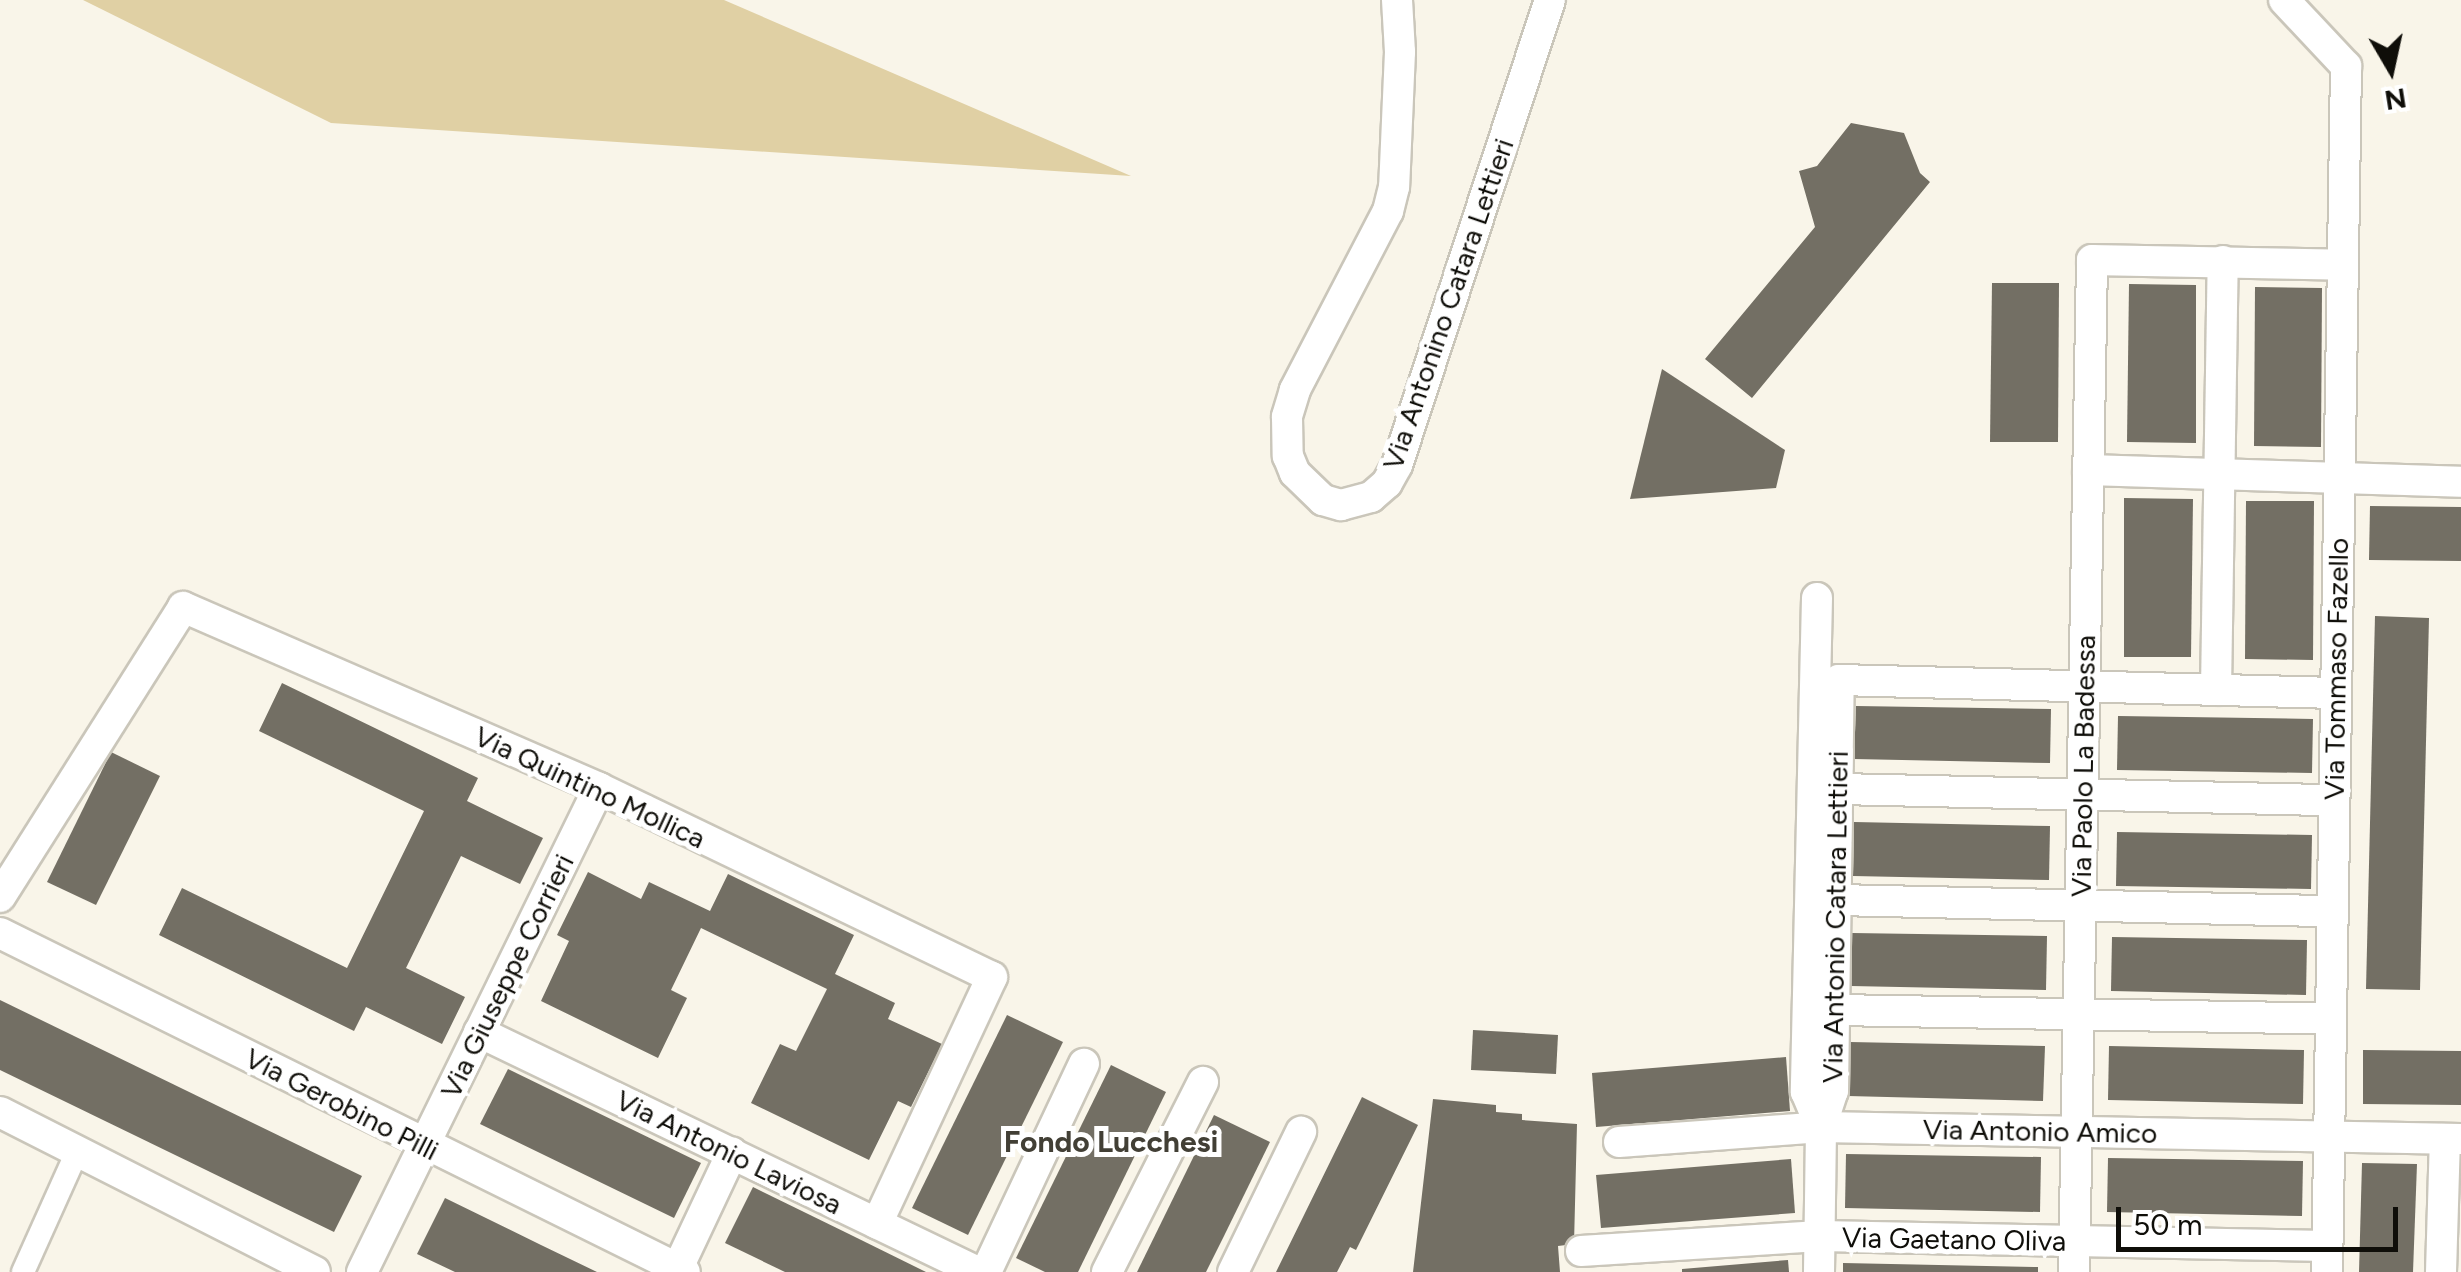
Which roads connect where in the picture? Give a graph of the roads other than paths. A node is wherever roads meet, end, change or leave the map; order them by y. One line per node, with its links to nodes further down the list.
1 (1397, 0): 2 (street, Via Antonino Catara Lettieri)
2 (1550, 0)
3 (2284, 0): 5 (street, Via Tommaso Fazello)
4 (2223, 261): 5 (street); 6 (street, Via Paolo La Badessa); 7 (street)
5 (2343, 264): 8 (street, Via Tommaso Fazello)
6 (2088, 470): 7 (street); 11 (street, Via Paolo La Badessa)
7 (2220, 474): 8 (street); 12 (street)
8 (2340, 478): 9 (street); 13 (street, Via Tommaso Fazello)
9 (2461, 482)
10 (1817, 598): 30 (street)
11 (2084, 686): 12 (street); 15 (street, Via Antonio Catara Lettieri); 16 (street, Via Paolo La Badessa)
12 (2216, 690): 13 (street)
13 (2336, 693): 17 (street, Via Tommaso Fazello)
14 (599, 788): 18 (street, Via Quintino Mollica); 26 (street, Via Giuseppe Corrieri); 39 (street, Via Quintino Mollica)
15 (1838, 789): 16 (street); 19 (street, Via Antonio Catara Lettieri)
16 (2082, 794): 17 (street); 20 (street, Via Paolo La Badessa)
17 (2334, 800): 21 (street, Via Tommaso Fazello)
18 (0, 897)
19 (1836, 900): 20 (street); 23 (street, Via Antonio Catara Lettieri)
20 (2080, 905): 21 (street); 24 (street, Via Paolo La Badessa)
21 (2332, 910): 25 (street, Via Tommaso Fazello)
22 (0, 933): 36 (street, Via Gerobino Pilli)
23 (1834, 1010): 24 (street); 30 (street, Via Antonio Catara Lettieri)
24 (2078, 1014): 25 (street); 32 (street, Via Paolo La Badessa)
25 (2331, 1019): 33 (street, Via Tommaso Fazello)
26 (479, 1032): 36 (street, Via Giuseppe Corrieri); 37 (street, Via Antonio Laviosa)
27 (1084, 1064): 49 (street)
28 (1203, 1082): 50 (street)
29 (0, 1112): 38 (street)
30 (1822, 1128): 32 (street, Via Antonio Amico); 35 (street, Via Antonio Amico); 40 (street, Via Antonio Catara Lettieri)
31 (1300, 1132): 51 (street)
32 (2076, 1132): 33 (street, Via Antonio Amico); 42 (street, Via Paolo La Badessa)
33 (2328, 1137): 34 (street, Via Antonio Amico); 43 (street, Via Tommaso Fazello)
34 (2453, 1139): 53 (street)
35 (1619, 1142)
36 (424, 1145): 45 (street, Via Gerobino Pilli); 47 (street, Via Giuseppe Corrieri)
37 (732, 1153): 39 (street, Via Antonio Laviosa); 45 (street)
38 (76, 1154): 44 (street); 46 (street)
39 (877, 1224): 48 (street, Via Antonio Laviosa)
40 (1820, 1236): 41 (street, Via Gaetano Oliva); 42 (street, Via Gaetano Oliva); 52 (street, Via Antonio Catara Lettieri)
41 (1581, 1251)
42 (2074, 1257): 43 (street, Via Gaetano Oliva)
43 (2327, 1259)
44 (308, 1270)
45 (680, 1271)
46 (23, 1272)
47 (362, 1272)
48 (978, 1272)
49 (986, 1272)
50 (1107, 1272)
51 (1233, 1272)
52 (1819, 1272)
53 (2441, 1272)

